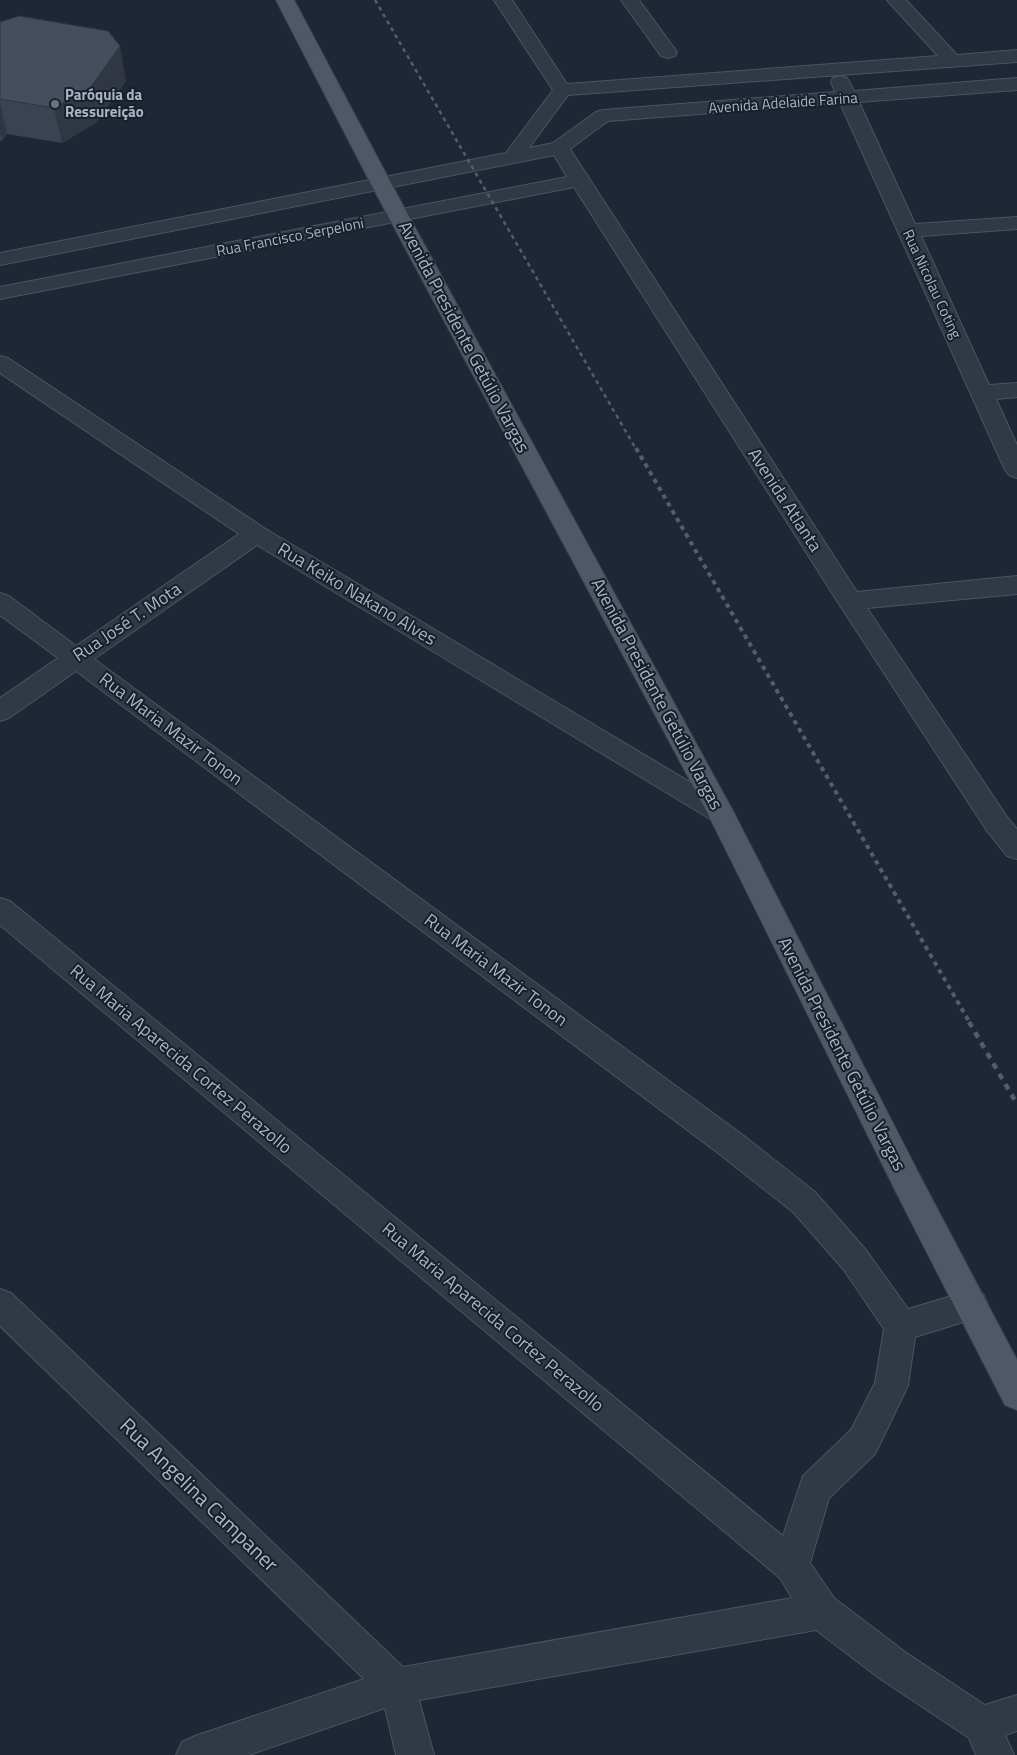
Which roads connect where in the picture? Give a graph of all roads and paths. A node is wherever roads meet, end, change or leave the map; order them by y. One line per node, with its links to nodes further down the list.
1 (284, 0): 15 (main road, Avenida Presidente Getúlio Vargas)
2 (503, 0): 10 (street)
3 (630, 0): 5 (street)
4 (896, 0): 7 (street)
5 (668, 52)
6 (1017, 56): 7 (street, Avenida Adelaide Farina)
7 (952, 61): 8 (street, Avenida Adelaide Farina)
8 (834, 70): 10 (street, Avenida Adelaide Farina); 11 (street, Rua Nicolau Coting)
9 (1017, 84): 11 (street, Avenida Adelaide Farina)
10 (562, 90): 13 (street)
11 (847, 98): 12 (street, Avenida Adelaide Farina); 18 (street, Rua Nicolau Coting)
12 (559, 148): 13 (street, Rua Francisco Serpeloni); 14 (street, Avenida Atlanta)
13 (512, 158): 15 (street, Rua Francisco Serpeloni)
14 (580, 180): 16 (street, Rua Francisco Serpeloni); 27 (street, Avenida Atlanta)
15 (382, 184): 16 (main road, Avenida Presidente Getúlio Vargas); 19 (street, Rua Francisco Serpeloni)
16 (398, 216): 20 (street, Rua Francisco Serpeloni); 31 (main road, Avenida Presidente Getúlio Vargas)
17 (1017, 222): 18 (street)
18 (908, 231): 23 (street, Rua Nicolau Coting)
19 (0, 259)
20 (0, 293)
21 (0, 363): 25 (street, Rua Keiko Nakano Alves)
22 (1017, 390): 23 (street)
23 (982, 393): 24 (street, Rua Nicolau Coting)
24 (1017, 470)
25 (256, 534): 29 (street, Rua José T. Mota); 31 (street, Rua Keiko Nakano Alves)
26 (1017, 585): 27 (street)
27 (850, 601): 32 (street, Avenida Atlanta)
28 (0, 602): 29 (street, Rua Maria Mazir Tonon)
29 (75, 658): 30 (street, Rua José T. Mota); 36 (street, Rua Maria Mazir Tonon)
30 (0, 711)
31 (721, 813): 35 (main road, Avenida Presidente Getúlio Vargas)
32 (1017, 848)
33 (0, 909): 38 (street, Rua Maria Aparecida Cortez Perazollo)
34 (0, 1304): 40 (street, Rua Angelina Campaner)
35 (972, 1305): 36 (street); 37 (main road, Avenida Presidente Getúlio Vargas)
36 (901, 1326): 38 (street)
37 (1017, 1394)
38 (792, 1566): 39 (street, Rua Maria Aparecida Cortez Perazollo)
39 (821, 1611): 40 (street); 42 (street, Rua Maria Aparecida Cortez Perazollo)
40 (397, 1686): 43 (street); 44 (street)
41 (1017, 1713): 42 (street, Rua Maria Aparecida Cortez Perazollo)
42 (989, 1740)
43 (195, 1755)
44 (415, 1755)

